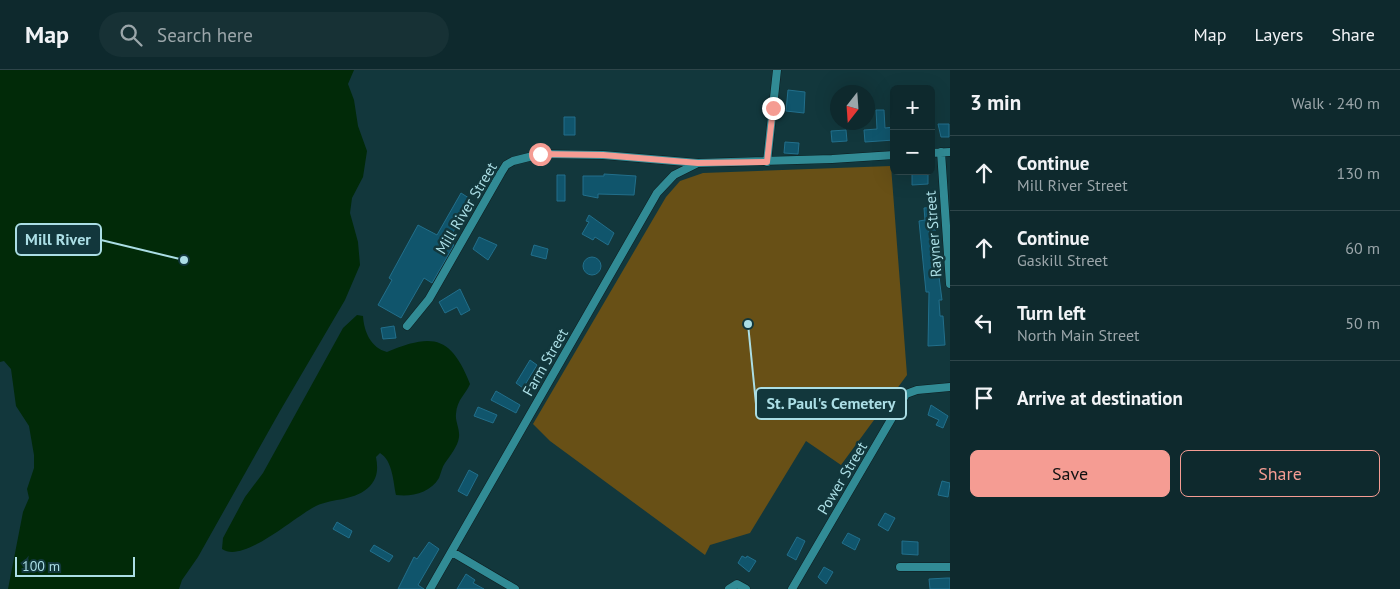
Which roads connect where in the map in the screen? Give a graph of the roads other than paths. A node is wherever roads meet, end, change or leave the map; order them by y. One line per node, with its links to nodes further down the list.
1 (777, 70): 6 (street)
2 (941, 152): 3 (street); 4 (street); 8 (street, Rayner Street)
3 (950, 152)
4 (935, 153)
5 (890, 155): 6 (street, Mill River Street)
6 (767, 162): 7 (street, Mill River Street)
7 (698, 163): 9 (street, Mill River Street); 11 (street, Farm Street)
8 (950, 284)
9 (407, 326)
10 (950, 387): 18 (street, Power Street)
11 (452, 552): 15 (street, Farm Street); 16 (street)
12 (900, 567): 13 (street)
13 (950, 567)
14 (732, 586): 17 (street)
15 (430, 589)
16 (515, 589)
17 (746, 589)
18 (792, 589)

